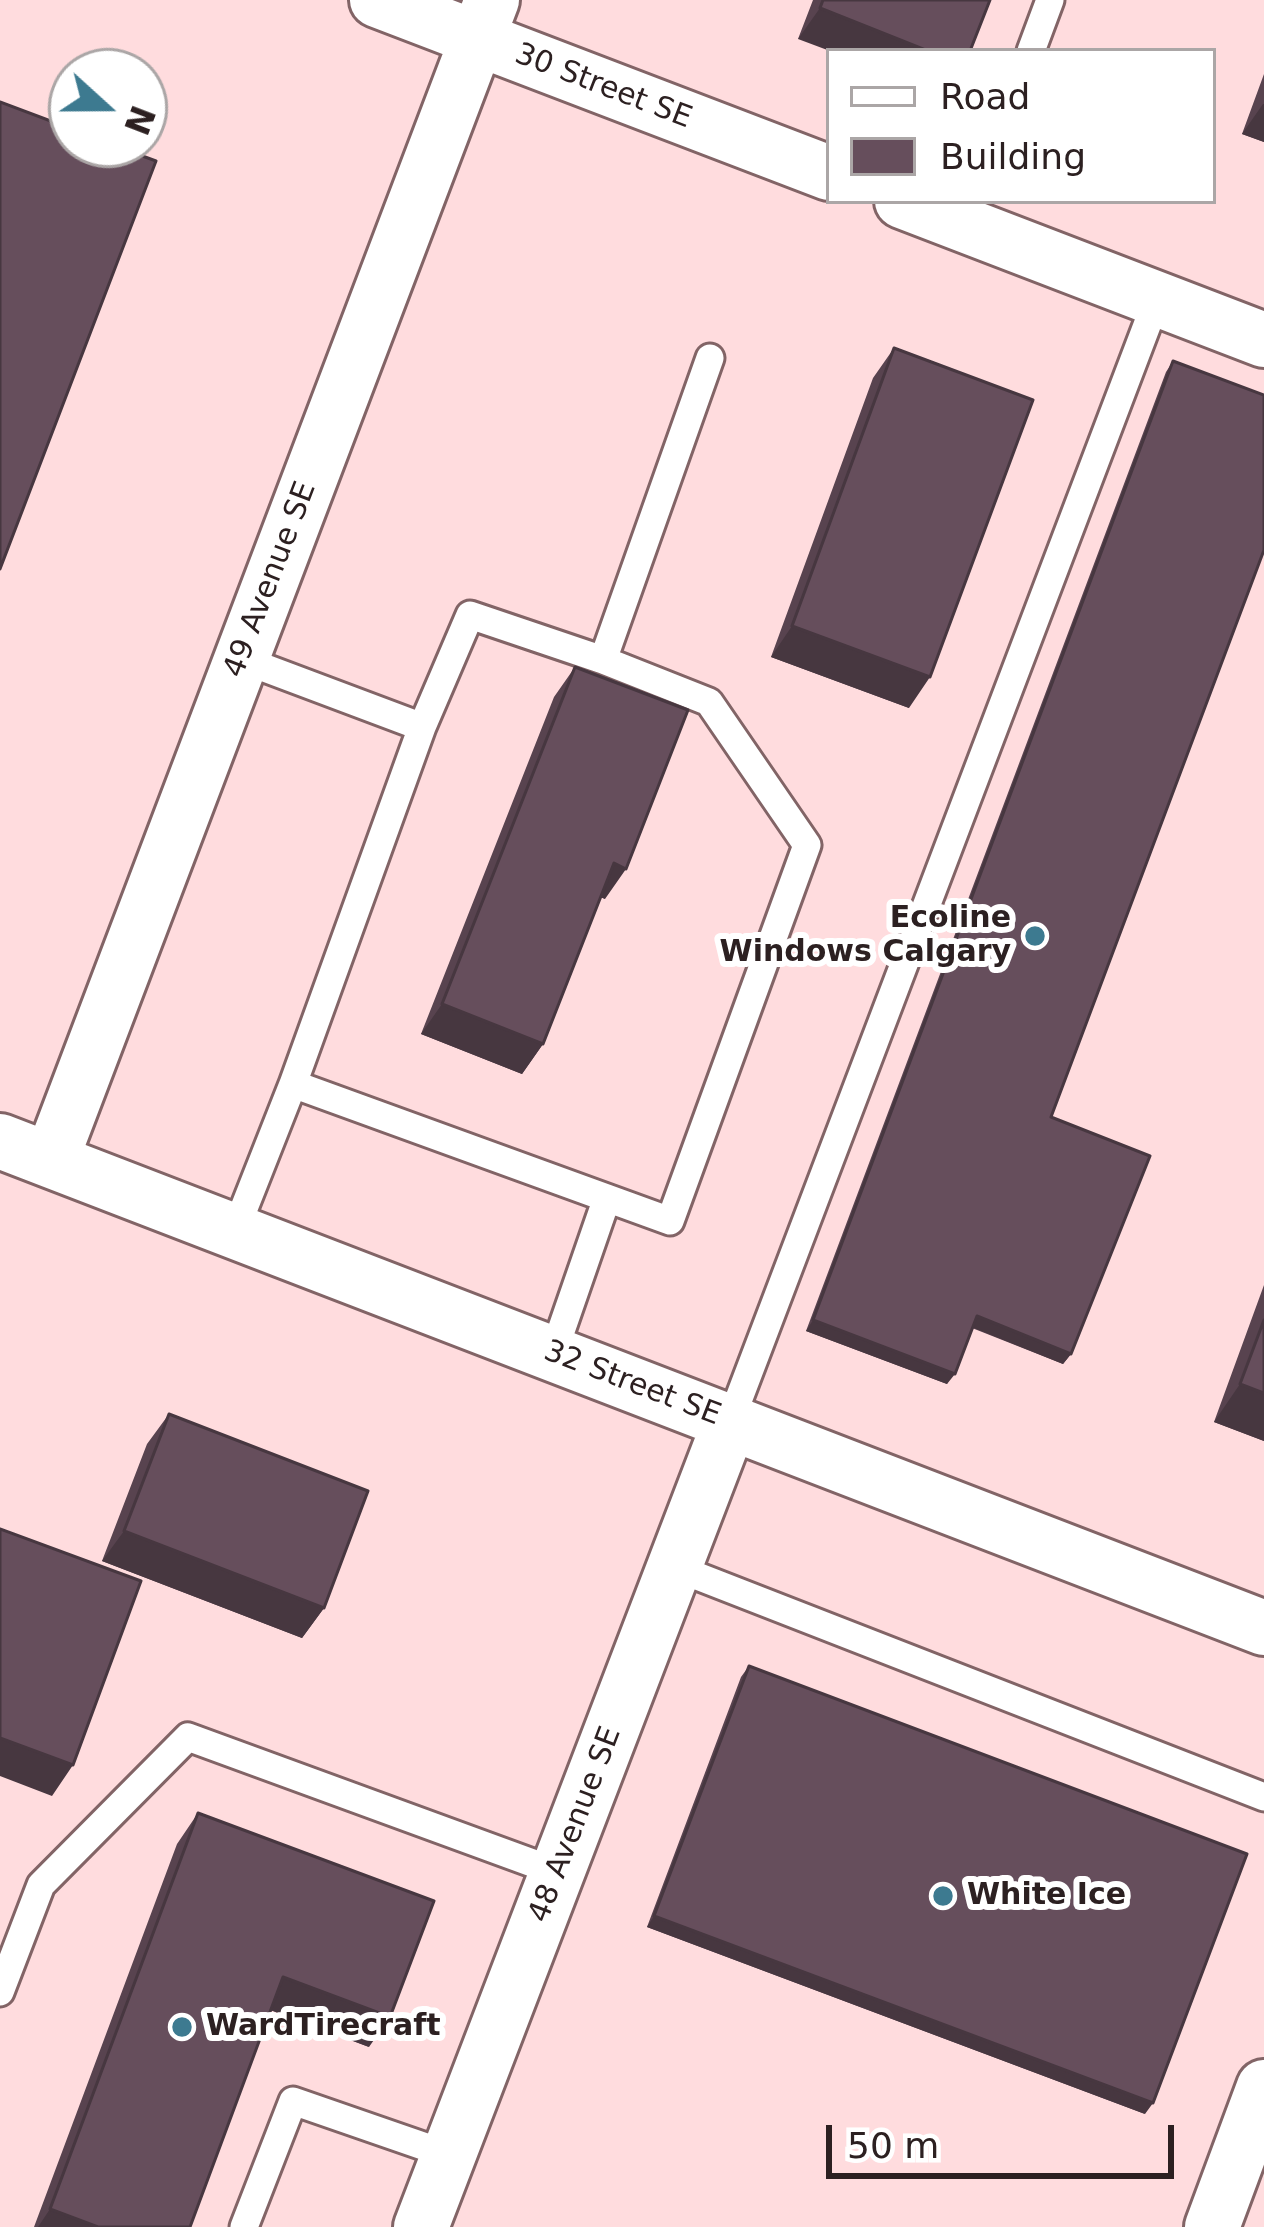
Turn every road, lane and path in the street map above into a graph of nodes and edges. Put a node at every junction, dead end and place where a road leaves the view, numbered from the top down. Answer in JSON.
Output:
{"nodes":[{"id":1,"x":377,"y":0,"type":"edge"},
{"id":2,"x":1050,"y":0,"type":"edge"},
{"id":3,"x":484,"y":19,"type":"edge"},
{"id":4,"x":1032,"y":48,"type":"edge"},
{"id":5,"x":826,"y":172,"type":"edge"},
{"id":6,"x":919,"y":204,"type":"edge"},
{"id":7,"x":970,"y":213,"type":"edge"},
{"id":8,"x":1157,"y":299,"type":"junction"},
{"id":9,"x":1264,"y":340,"type":"edge"},
{"id":10,"x":710,"y":358,"type":"dead end"},
{"id":11,"x":241,"y":659,"type":"junction"},
{"id":12,"x":603,"y":660,"type":"junction"},
{"id":13,"x":422,"y":727,"type":"junction"},
{"id":14,"x":293,"y":1084,"type":"junction"},
{"id":15,"x":0,"y":1141,"type":"edge"},
{"id":16,"x":51,"y":1160,"type":"junction"},
{"id":17,"x":608,"y":1198,"type":"junction"},
{"id":18,"x":235,"y":1231,"type":"junction"},
{"id":19,"x":554,"y":1354,"type":"junction"},
{"id":20,"x":730,"y":1422,"type":"junction"},
{"id":21,"x":674,"y":1568,"type":"junction"},
{"id":22,"x":1264,"y":1628,"type":"edge"},
{"id":23,"x":1264,"y":1797,"type":"edge"},
{"id":24,"x":557,"y":1872,"type":"junction"},
{"id":25,"x":0,"y":1992,"type":"edge"},
{"id":26,"x":1264,"y":2087,"type":"edge"},
{"id":27,"x":449,"y":2155,"type":"junction"},
{"id":28,"x":244,"y":2227,"type":"edge"},
{"id":29,"x":421,"y":2227,"type":"edge"},
{"id":30,"x":1212,"y":2227,"type":"edge"}],
"edges":[{"from":1,"to":3,"type":"street","name":"30 Street SE"},
{"from":2,"to":4,"type":"lane"},
{"from":3,"to":5,"type":"street","name":"30 Street SE"},
{"from":3,"to":11,"type":"street","name":"49 Avenue SE"},
{"from":6,"to":7,"type":"street"},
{"from":7,"to":8,"type":"street"},
{"from":8,"to":9,"type":"street"},
{"from":8,"to":20,"type":"lane"},
{"from":10,"to":12,"type":"lane"},
{"from":11,"to":13,"type":"lane"},
{"from":11,"to":16,"type":"street","name":"49 Avenue SE"},
{"from":12,"to":13,"type":"lane"},
{"from":12,"to":17,"type":"lane"},
{"from":13,"to":14,"type":"lane"},
{"from":14,"to":17,"type":"lane"},
{"from":14,"to":18,"type":"lane"},
{"from":15,"to":16,"type":"street","name":"32 Street SE"},
{"from":16,"to":18,"type":"street","name":"32 Street SE"},
{"from":17,"to":19,"type":"lane"},
{"from":18,"to":19,"type":"street","name":"32 Street SE"},
{"from":19,"to":20,"type":"street","name":"32 Street SE"},
{"from":20,"to":21,"type":"street","name":"48 Avenue SE"},
{"from":20,"to":22,"type":"street","name":"32 Street SE"},
{"from":21,"to":23,"type":"lane"},
{"from":21,"to":24,"type":"street","name":"48 Avenue SE"},
{"from":24,"to":25,"type":"lane"},
{"from":24,"to":27,"type":"street","name":"48 Avenue SE"},
{"from":26,"to":30,"type":"street"},
{"from":27,"to":28,"type":"lane"},
{"from":27,"to":29,"type":"street","name":"48 Avenue SE"}]}
